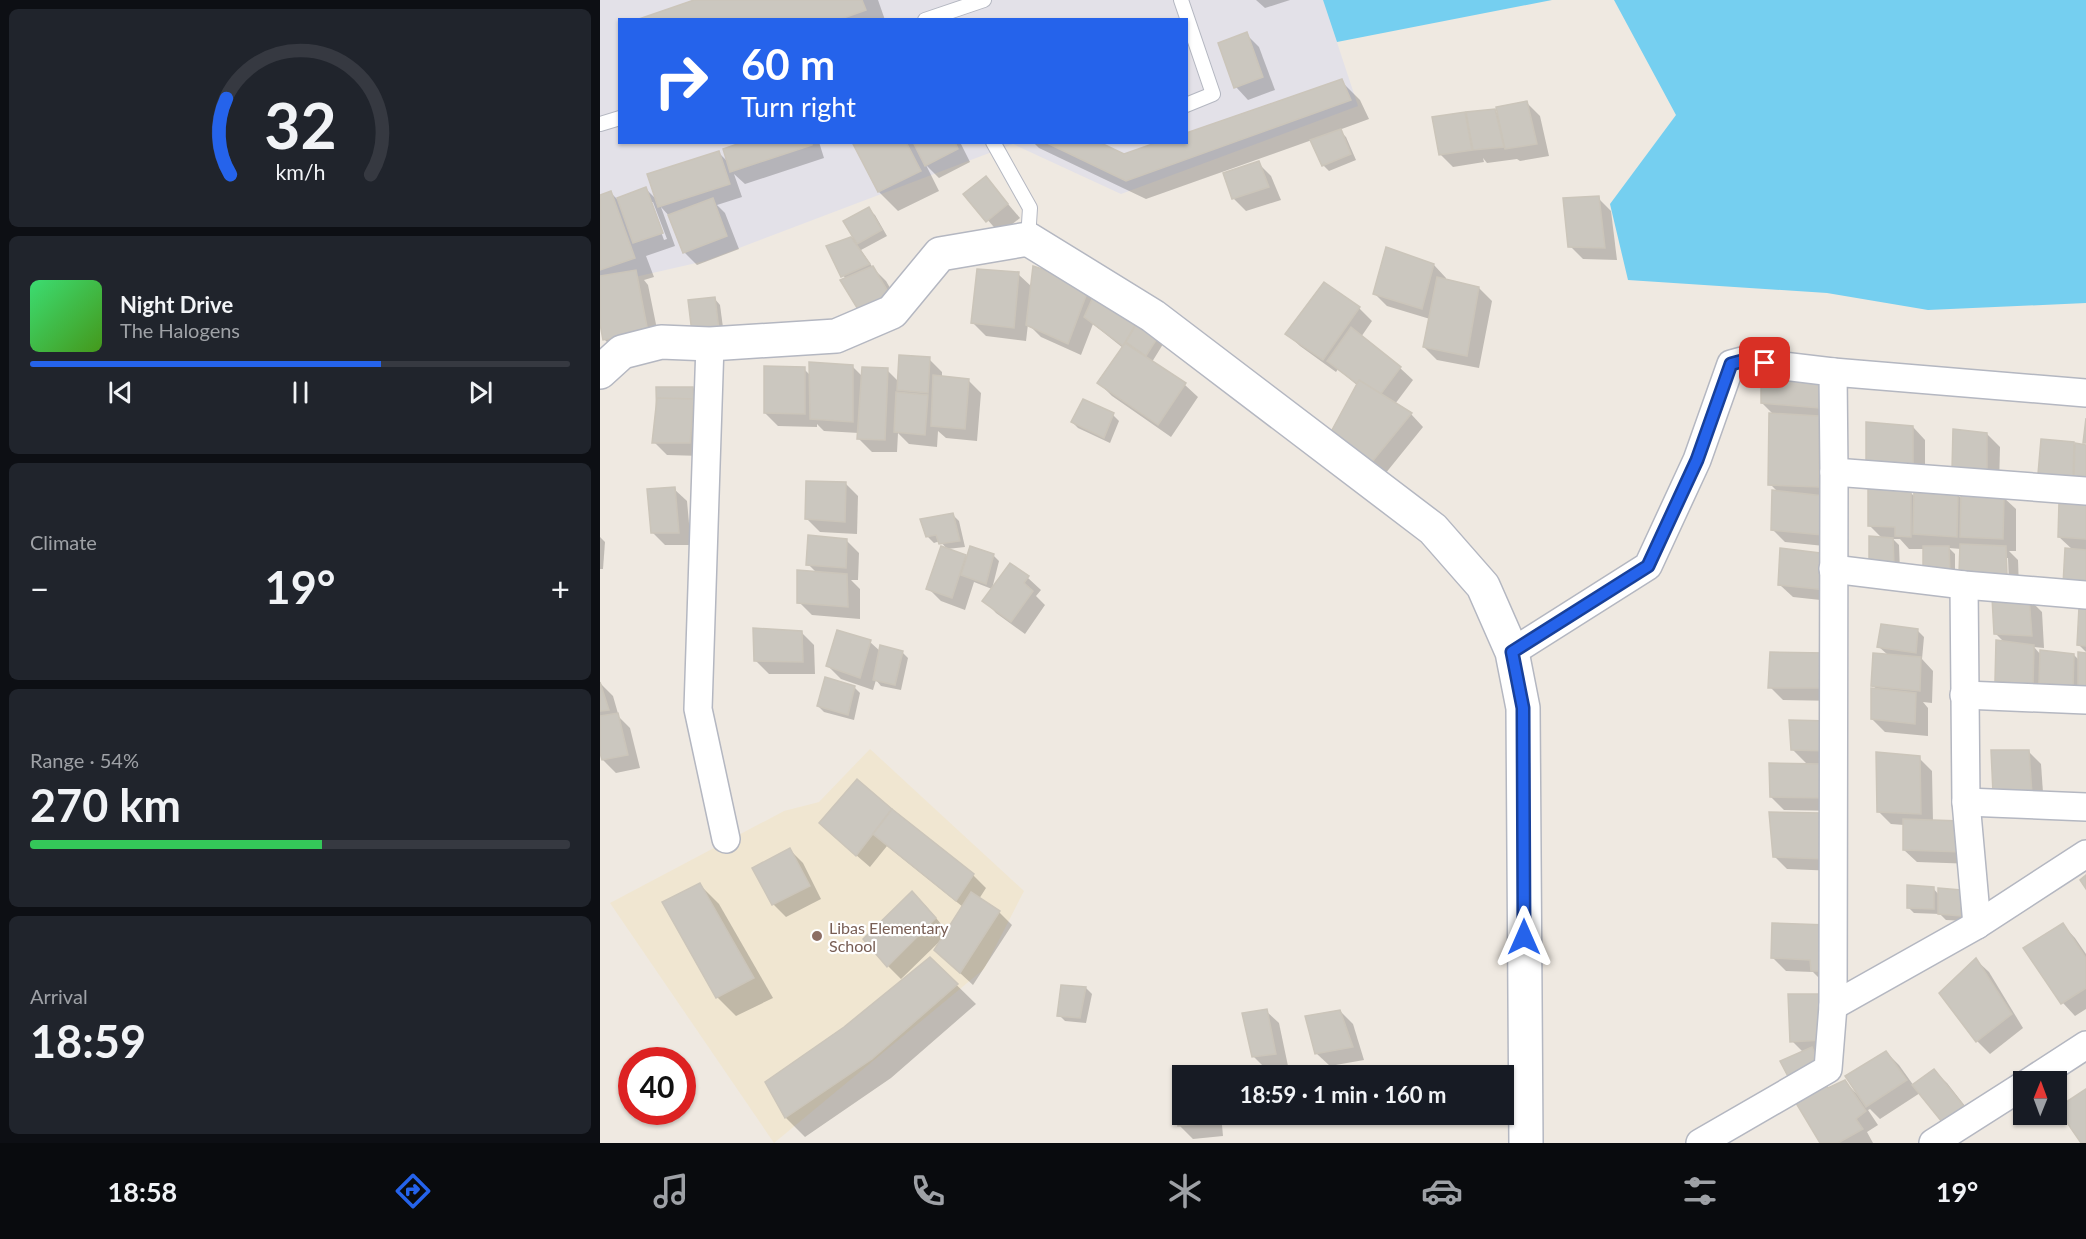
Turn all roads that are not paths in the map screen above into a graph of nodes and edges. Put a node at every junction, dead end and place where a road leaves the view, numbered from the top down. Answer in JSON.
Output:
{"nodes":[{"id":1,"x":984,"y":0,"type":"edge"},
{"id":2,"x":1181,"y":0,"type":"edge"},
{"id":3,"x":934,"y":18,"type":"edge"},
{"id":4,"x":1187,"y":18,"type":"edge"},
{"id":5,"x":1188,"y":21,"type":"edge"},
{"id":6,"x":1188,"y":104,"type":"edge"},
{"id":7,"x":618,"y":119,"type":"edge"},
{"id":8,"x":600,"y":124,"type":"edge"},
{"id":9,"x":994,"y":144,"type":"edge"},
{"id":10,"x":1028,"y":239,"type":"junction"},
{"id":11,"x":710,"y":344,"type":"junction"},
{"id":12,"x":600,"y":372,"type":"edge"},
{"id":13,"x":1833,"y":372,"type":"junction"},
{"id":14,"x":2086,"y":393,"type":"edge"},
{"id":15,"x":1834,"y":472,"type":"junction"},
{"id":16,"x":2086,"y":491,"type":"edge"},
{"id":17,"x":1833,"y":569,"type":"junction"},
{"id":18,"x":1964,"y":585,"type":"junction"},
{"id":19,"x":2086,"y":595,"type":"edge"},
{"id":20,"x":1512,"y":652,"type":"junction"},
{"id":21,"x":1965,"y":695,"type":"junction"},
{"id":22,"x":2086,"y":700,"type":"edge"},
{"id":23,"x":1966,"y":802,"type":"junction"},
{"id":24,"x":2086,"y":807,"type":"edge"},
{"id":25,"x":726,"y":839,"type":"dead end"},
{"id":26,"x":2086,"y":854,"type":"edge"},
{"id":27,"x":1977,"y":925,"type":"junction"},
{"id":28,"x":1833,"y":1006,"type":"junction"},
{"id":29,"x":2086,"y":1045,"type":"edge"},
{"id":30,"x":2046,"y":1071,"type":"edge"},
{"id":31,"x":2013,"y":1092,"type":"edge"},
{"id":32,"x":1526,"y":1143,"type":"edge"},
{"id":33,"x":1700,"y":1143,"type":"edge"},
{"id":34,"x":1934,"y":1143,"type":"edge"}],
"edges":[{"from":1,"to":3,"type":"lane"},
{"from":2,"to":4,"type":"lane"},
{"from":5,"to":6,"type":"lane"},
{"from":7,"to":8,"type":"lane"},
{"from":9,"to":10,"type":"lane"},
{"from":10,"to":11,"type":"street"},
{"from":10,"to":20,"type":"street"},
{"from":11,"to":12,"type":"street"},
{"from":11,"to":25,"type":"street"},
{"from":13,"to":14,"type":"street"},
{"from":13,"to":15,"type":"street"},
{"from":13,"to":20,"type":"street"},
{"from":15,"to":16,"type":"street"},
{"from":15,"to":17,"type":"street"},
{"from":17,"to":18,"type":"street"},
{"from":17,"to":28,"type":"street"},
{"from":18,"to":19,"type":"street"},
{"from":18,"to":21,"type":"street"},
{"from":20,"to":32,"type":"street"},
{"from":21,"to":22,"type":"street"},
{"from":21,"to":23,"type":"street"},
{"from":23,"to":24,"type":"street"},
{"from":23,"to":27,"type":"street"},
{"from":26,"to":27,"type":"street"},
{"from":27,"to":28,"type":"street"},
{"from":28,"to":33,"type":"street"},
{"from":29,"to":30,"type":"street"},
{"from":31,"to":34,"type":"street"}]}
